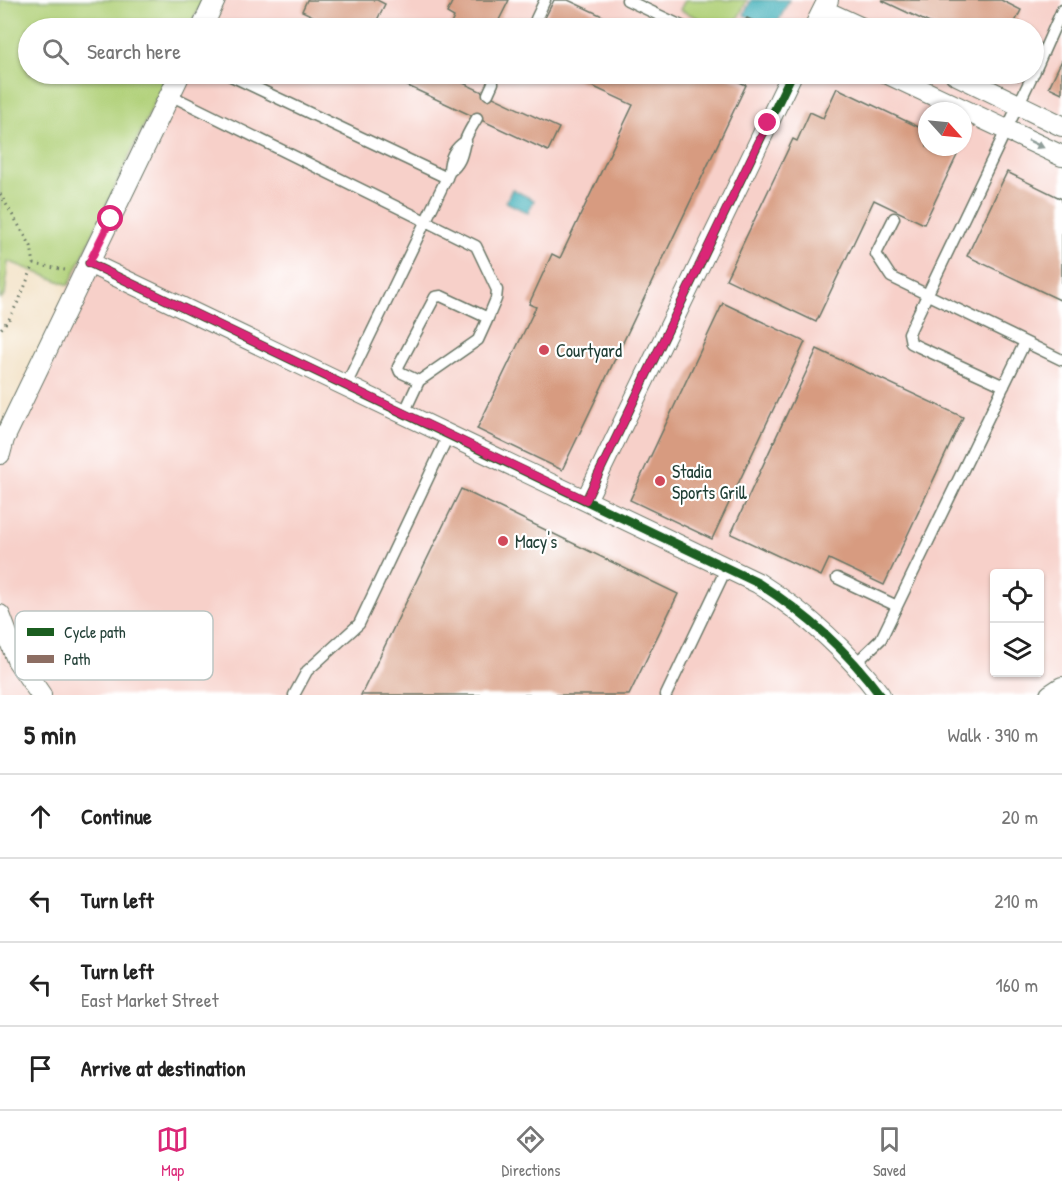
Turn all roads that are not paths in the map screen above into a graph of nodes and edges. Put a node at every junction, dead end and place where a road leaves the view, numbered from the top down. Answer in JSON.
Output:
{"nodes":[{"id":1,"x":215,"y":0,"type":"edge"},
{"id":2,"x":545,"y":0,"type":"edge"},
{"id":3,"x":627,"y":0,"type":"edge"},
{"id":4,"x":826,"y":5,"type":"edge"},
{"id":5,"x":1062,"y":10,"type":"edge"},
{"id":6,"x":207,"y":18,"type":"edge"},
{"id":7,"x":536,"y":18,"type":"edge"},
{"id":8,"x":665,"y":18,"type":"edge"},
{"id":9,"x":846,"y":18,"type":"edge"},
{"id":10,"x":1044,"y":50,"type":"edge"},
{"id":11,"x":175,"y":84,"type":"edge"},
{"id":12,"x":249,"y":84,"type":"edge"},
{"id":13,"x":493,"y":84,"type":"edge"},
{"id":14,"x":784,"y":84,"type":"edge"},
{"id":15,"x":909,"y":84,"type":"edge"},
{"id":16,"x":976,"y":84,"type":"edge"},
{"id":17,"x":1029,"y":84,"type":"edge"},
{"id":18,"x":488,"y":94,"type":"dead end"},
{"id":19,"x":170,"y":95,"type":"junction"},
{"id":20,"x":1019,"y":105,"type":"junction"},
{"id":21,"x":477,"y":118,"type":"dead end"},
{"id":22,"x":1062,"y":126,"type":"edge"},
{"id":23,"x":1008,"y":130,"type":"junction"},
{"id":24,"x":1062,"y":156,"type":"edge"},
{"id":25,"x":448,"y":175,"type":"junction"},
{"id":26,"x":894,"y":218,"type":"dead end"},
{"id":27,"x":426,"y":221,"type":"junction"},
{"id":28,"x":89,"y":263,"type":"junction"},
{"id":29,"x":928,"y":295,"type":"junction"},
{"id":30,"x":488,"y":318,"type":"junction"},
{"id":31,"x":1025,"y":342,"type":"junction"},
{"id":32,"x":1062,"y":360,"type":"edge"},
{"id":33,"x":419,"y":381,"type":"junction"},
{"id":34,"x":346,"y":385,"type":"junction"},
{"id":35,"x":1004,"y":386,"type":"junction"},
{"id":36,"x":404,"y":413,"type":"junction"},
{"id":37,"x":449,"y":434,"type":"junction"},
{"id":38,"x":0,"y":454,"type":"edge"},
{"id":39,"x":586,"y":500,"type":"junction"},
{"id":40,"x":727,"y":567,"type":"junction"},
{"id":41,"x":837,"y":579,"type":"dead end"},
{"id":42,"x":897,"y":606,"type":"junction"},
{"id":43,"x":0,"y":615,"type":"edge"},
{"id":44,"x":15,"y":655,"type":"edge"},
{"id":45,"x":855,"y":664,"type":"junction"},
{"id":46,"x":31,"y":680,"type":"edge"},
{"id":47,"x":1062,"y":687,"type":"edge"},
{"id":48,"x":41,"y":695,"type":"edge"},
{"id":49,"x":294,"y":695,"type":"edge"},
{"id":50,"x":666,"y":695,"type":"edge"},
{"id":51,"x":880,"y":695,"type":"edge"},
{"id":52,"x":1050,"y":695,"type":"edge"}],
"edges":[{"from":1,"to":6,"type":"street"},
{"from":2,"to":7,"type":"lane"},
{"from":3,"to":8,"type":"lane"},
{"from":4,"to":9,"type":"street"},
{"from":5,"to":10,"type":"lane"},
{"from":11,"to":19,"type":"street"},
{"from":12,"to":25,"type":"lane"},
{"from":13,"to":18,"type":"lane"},
{"from":14,"to":39,"type":"street"},
{"from":15,"to":23,"type":"street"},
{"from":16,"to":20,"type":"street"},
{"from":17,"to":20,"type":"lane"},
{"from":19,"to":27,"type":"lane"},
{"from":19,"to":28,"type":"street"},
{"from":20,"to":22,"type":"street"},
{"from":20,"to":23,"type":"lane"},
{"from":21,"to":25,"type":"lane"},
{"from":23,"to":24,"type":"street","one_way":true},
{"from":23,"to":29,"type":"lane"},
{"from":25,"to":27,"type":"lane"},
{"from":26,"to":29,"type":"lane"},
{"from":27,"to":30,"type":"lane"},
{"from":27,"to":34,"type":"lane"},
{"from":28,"to":34,"type":"street"},
{"from":28,"to":38,"type":"street"},
{"from":29,"to":31,"type":"lane"},
{"from":29,"to":35,"type":"lane"},
{"from":30,"to":33,"type":"lane"},
{"from":30,"to":33,"type":"lane"},
{"from":31,"to":32,"type":"lane"},
{"from":31,"to":35,"type":"lane"},
{"from":33,"to":36,"type":"lane"},
{"from":34,"to":36,"type":"street"},
{"from":35,"to":42,"type":"lane"},
{"from":36,"to":37,"type":"street"},
{"from":37,"to":39,"type":"street"},
{"from":37,"to":49,"type":"lane"},
{"from":39,"to":40,"type":"street"},
{"from":40,"to":45,"type":"street"},
{"from":40,"to":50,"type":"lane"},
{"from":41,"to":42,"type":"lane"},
{"from":42,"to":45,"type":"lane"},
{"from":43,"to":44,"type":"street"},
{"from":45,"to":51,"type":"street"},
{"from":46,"to":48,"type":"street"},
{"from":47,"to":52,"type":"street"}]}
